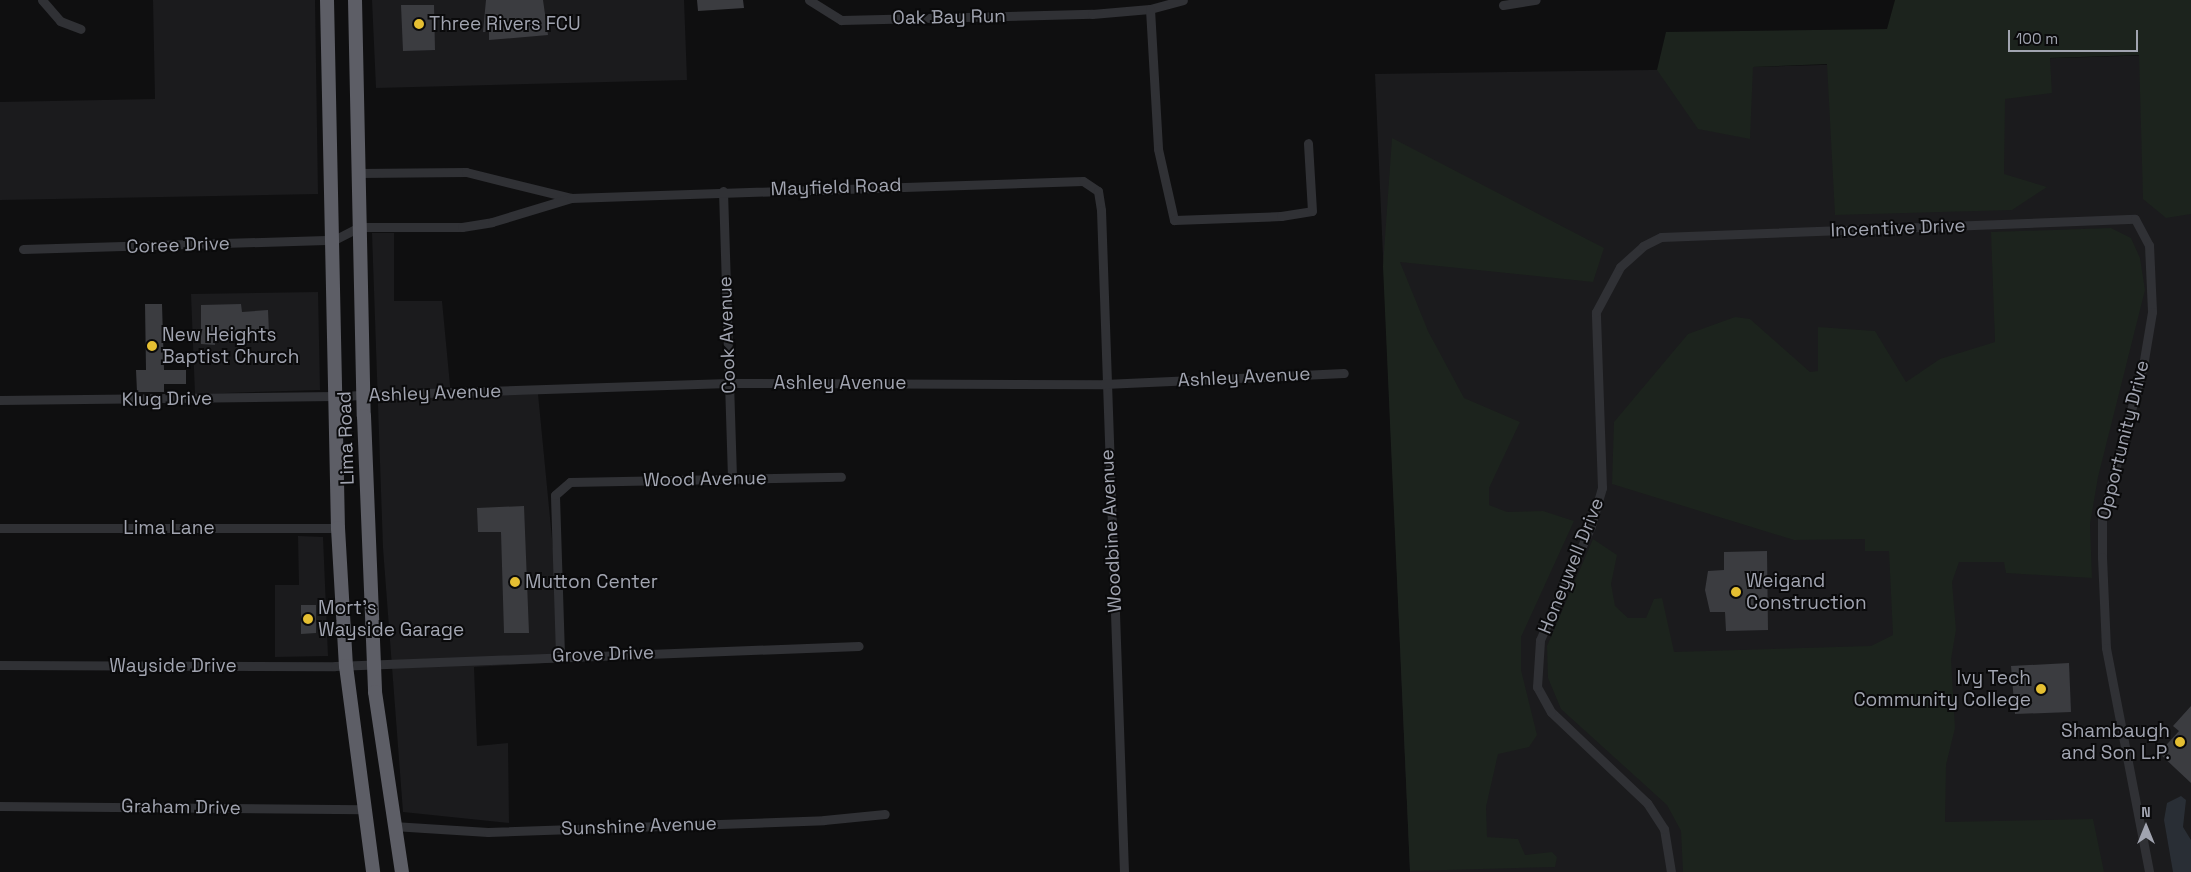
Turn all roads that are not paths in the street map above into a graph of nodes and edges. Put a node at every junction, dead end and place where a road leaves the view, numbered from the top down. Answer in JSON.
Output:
{"nodes":[{"id":1,"x":42,"y":0,"type":"edge"},
{"id":2,"x":327,"y":0,"type":"edge"},
{"id":3,"x":355,"y":0,"type":"edge"},
{"id":4,"x":809,"y":0,"type":"edge"},
{"id":5,"x":1183,"y":0,"type":"edge"},
{"id":6,"x":1536,"y":0,"type":"edge"},
{"id":7,"x":1504,"y":5,"type":"dead end"},
{"id":8,"x":1150,"y":9,"type":"junction"},
{"id":9,"x":82,"y":29,"type":"dead end"},
{"id":10,"x":1308,"y":143,"type":"dead end"},
{"id":11,"x":359,"y":173,"type":"junction"},
{"id":12,"x":1098,"y":190,"type":"joint"},
{"id":13,"x":722,"y":191,"type":"junction"},
{"id":14,"x":571,"y":198,"type":"junction"},
{"id":15,"x":2136,"y":219,"type":"joint"},
{"id":16,"x":360,"y":227,"type":"junction"},
{"id":17,"x":1661,"y":237,"type":"joint"},
{"id":18,"x":334,"y":240,"type":"junction"},
{"id":19,"x":23,"y":249,"type":"dead end"},
{"id":20,"x":1344,"y":373,"type":"dead end"},
{"id":21,"x":728,"y":383,"type":"junction"},
{"id":22,"x":1104,"y":384,"type":"junction"},
{"id":23,"x":335,"y":396,"type":"junction"},
{"id":24,"x":363,"y":396,"type":"junction"},
{"id":25,"x":0,"y":400,"type":"edge"},
{"id":26,"x":841,"y":477,"type":"dead end"},
{"id":27,"x":732,"y":478,"type":"junction"},
{"id":28,"x":0,"y":528,"type":"edge"},
{"id":29,"x":338,"y":528,"type":"junction"},
{"id":30,"x":860,"y":646,"type":"dead end"},
{"id":31,"x":560,"y":655,"type":"junction"},
{"id":32,"x":374,"y":663,"type":"junction"},
{"id":33,"x":0,"y":665,"type":"edge"},
{"id":34,"x":346,"y":666,"type":"junction"},
{"id":35,"x":0,"y":806,"type":"edge"},
{"id":36,"x":363,"y":809,"type":"junction"},
{"id":37,"x":885,"y":814,"type":"dead end"},
{"id":38,"x":393,"y":826,"type":"junction"},
{"id":39,"x":374,"y":872,"type":"edge"},
{"id":40,"x":402,"y":872,"type":"edge"},
{"id":41,"x":1124,"y":872,"type":"edge"},
{"id":42,"x":1670,"y":872,"type":"edge"},
{"id":43,"x":2149,"y":872,"type":"edge"}],
"edges":[{"from":1,"to":9,"type":"street"},
{"from":2,"to":18,"type":"highway","name":"Lima Road"},
{"from":3,"to":11,"type":"highway","name":"Lima Road"},
{"from":4,"to":8,"type":"street","name":"Oak Bay Run"},
{"from":5,"to":8,"type":"street","name":"Oak Bay Run"},
{"from":6,"to":7,"type":"street"},
{"from":8,"to":10,"type":"street"},
{"from":11,"to":14,"type":"street"},
{"from":11,"to":16,"type":"highway","name":"Lima Road"},
{"from":12,"to":13,"type":"street","name":"Mayfield Road"},
{"from":12,"to":22,"type":"street","name":"Woodbine Avenue"},
{"from":13,"to":14,"type":"street","name":"Mayfield Road"},
{"from":13,"to":21,"type":"street","name":"Cook Avenue"},
{"from":14,"to":16,"type":"street"},
{"from":15,"to":17,"type":"street","name":"Incentive Drive"},
{"from":15,"to":43,"type":"street","name":"Opportunity Drive"},
{"from":16,"to":18,"type":"street"},
{"from":16,"to":24,"type":"highway","name":"Lima Road"},
{"from":17,"to":42,"type":"street","name":"Honeywell Drive"},
{"from":18,"to":19,"type":"street","name":"Coree Drive"},
{"from":18,"to":23,"type":"highway","name":"Lima Road"},
{"from":20,"to":22,"type":"street","name":"Ashley Avenue"},
{"from":21,"to":22,"type":"street","name":"Ashley Avenue"},
{"from":21,"to":24,"type":"street","name":"Ashley Avenue"},
{"from":21,"to":27,"type":"street","name":"Cook Avenue"},
{"from":22,"to":41,"type":"street","name":"Woodbine Avenue"},
{"from":23,"to":24,"type":"street","name":"Ashley Avenue"},
{"from":23,"to":25,"type":"street","name":"Klug Drive"},
{"from":23,"to":29,"type":"highway","name":"Lima Road"},
{"from":24,"to":32,"type":"highway","name":"Lima Road"},
{"from":26,"to":27,"type":"street","name":"Wood Avenue"},
{"from":27,"to":31,"type":"street","name":"Wood Avenue"},
{"from":28,"to":29,"type":"street","name":"Lima Lane"},
{"from":29,"to":34,"type":"highway","name":"Lima Road"},
{"from":30,"to":31,"type":"street","name":"Grove Drive"},
{"from":31,"to":32,"type":"street","name":"Grove Drive"},
{"from":32,"to":34,"type":"street","name":"Grove Drive"},
{"from":32,"to":38,"type":"highway","name":"Lima Road"},
{"from":33,"to":34,"type":"street","name":"Wayside Drive"},
{"from":34,"to":36,"type":"highway","name":"Lima Road"},
{"from":35,"to":36,"type":"street","name":"Graham Drive"},
{"from":36,"to":39,"type":"highway","name":"Lima Road"},
{"from":37,"to":38,"type":"street","name":"Sunshine Avenue"},
{"from":38,"to":40,"type":"highway","name":"Lima Road"}]}
